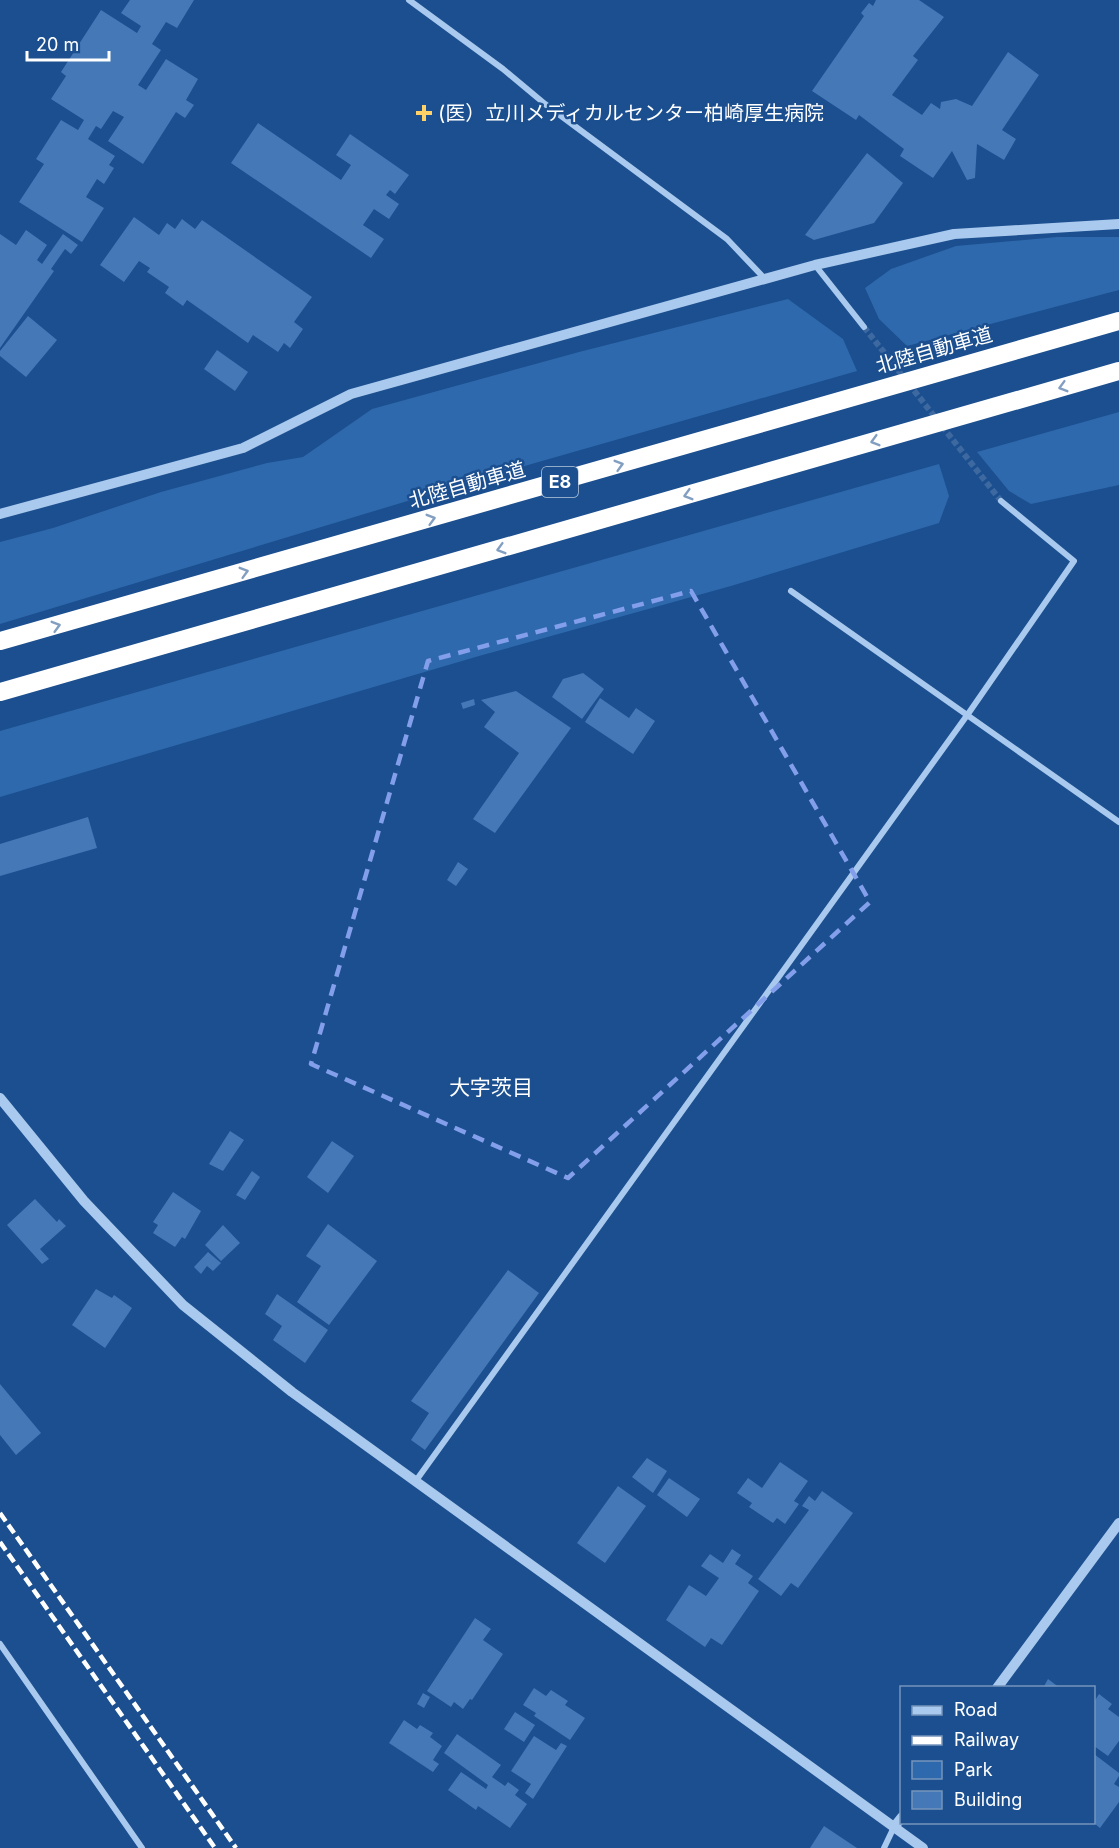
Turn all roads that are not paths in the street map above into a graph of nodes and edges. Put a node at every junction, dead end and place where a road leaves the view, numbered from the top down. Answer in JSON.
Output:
{"nodes":[{"id":1,"x":409,"y":0,"type":"edge"},
{"id":2,"x":1119,"y":224,"type":"edge"},
{"id":3,"x":815,"y":265,"type":"junction"},
{"id":4,"x":766,"y":279,"type":"junction"},
{"id":5,"x":1119,"y":321,"type":"edge"},
{"id":6,"x":864,"y":327,"type":"tunnel mouth"},
{"id":7,"x":1119,"y":371,"type":"edge"},
{"id":8,"x":1001,"y":501,"type":"tunnel mouth"},
{"id":9,"x":0,"y":514,"type":"edge"},
{"id":10,"x":791,"y":591,"type":"dead end"},
{"id":11,"x":0,"y":642,"type":"edge"},
{"id":12,"x":0,"y":692,"type":"edge"},
{"id":13,"x":968,"y":714,"type":"junction"},
{"id":14,"x":1119,"y":822,"type":"edge"},
{"id":15,"x":0,"y":1098,"type":"edge"},
{"id":16,"x":415,"y":1482,"type":"junction"},
{"id":17,"x":1119,"y":1523,"type":"edge"},
{"id":18,"x":0,"y":1644,"type":"edge"},
{"id":19,"x":998,"y":1686,"type":"edge"},
{"id":20,"x":900,"y":1820,"type":"edge"},
{"id":21,"x":894,"y":1827,"type":"junction"},
{"id":22,"x":142,"y":1848,"type":"edge"},
{"id":23,"x":884,"y":1848,"type":"edge"},
{"id":24,"x":922,"y":1848,"type":"edge"}],
"edges":[{"from":1,"to":4,"type":"street"},
{"from":2,"to":3,"type":"street"},
{"from":3,"to":4,"type":"street"},
{"from":3,"to":6,"type":"street"},
{"from":4,"to":9,"type":"street"},
{"from":11,"to":5,"type":"highway","name":"北陸自動車道","number":"E8","one_way":true},
{"from":7,"to":12,"type":"highway","number":"E8","one_way":true},
{"from":8,"to":13,"type":"street"},
{"from":10,"to":13,"type":"street"},
{"from":13,"to":14,"type":"street"},
{"from":13,"to":16,"type":"street"},
{"from":15,"to":16,"type":"street"},
{"from":16,"to":21,"type":"street"},
{"from":17,"to":19,"type":"street"},
{"from":18,"to":22,"type":"street"},
{"from":20,"to":21,"type":"street"},
{"from":21,"to":23,"type":"street"},
{"from":21,"to":24,"type":"street"}]}
